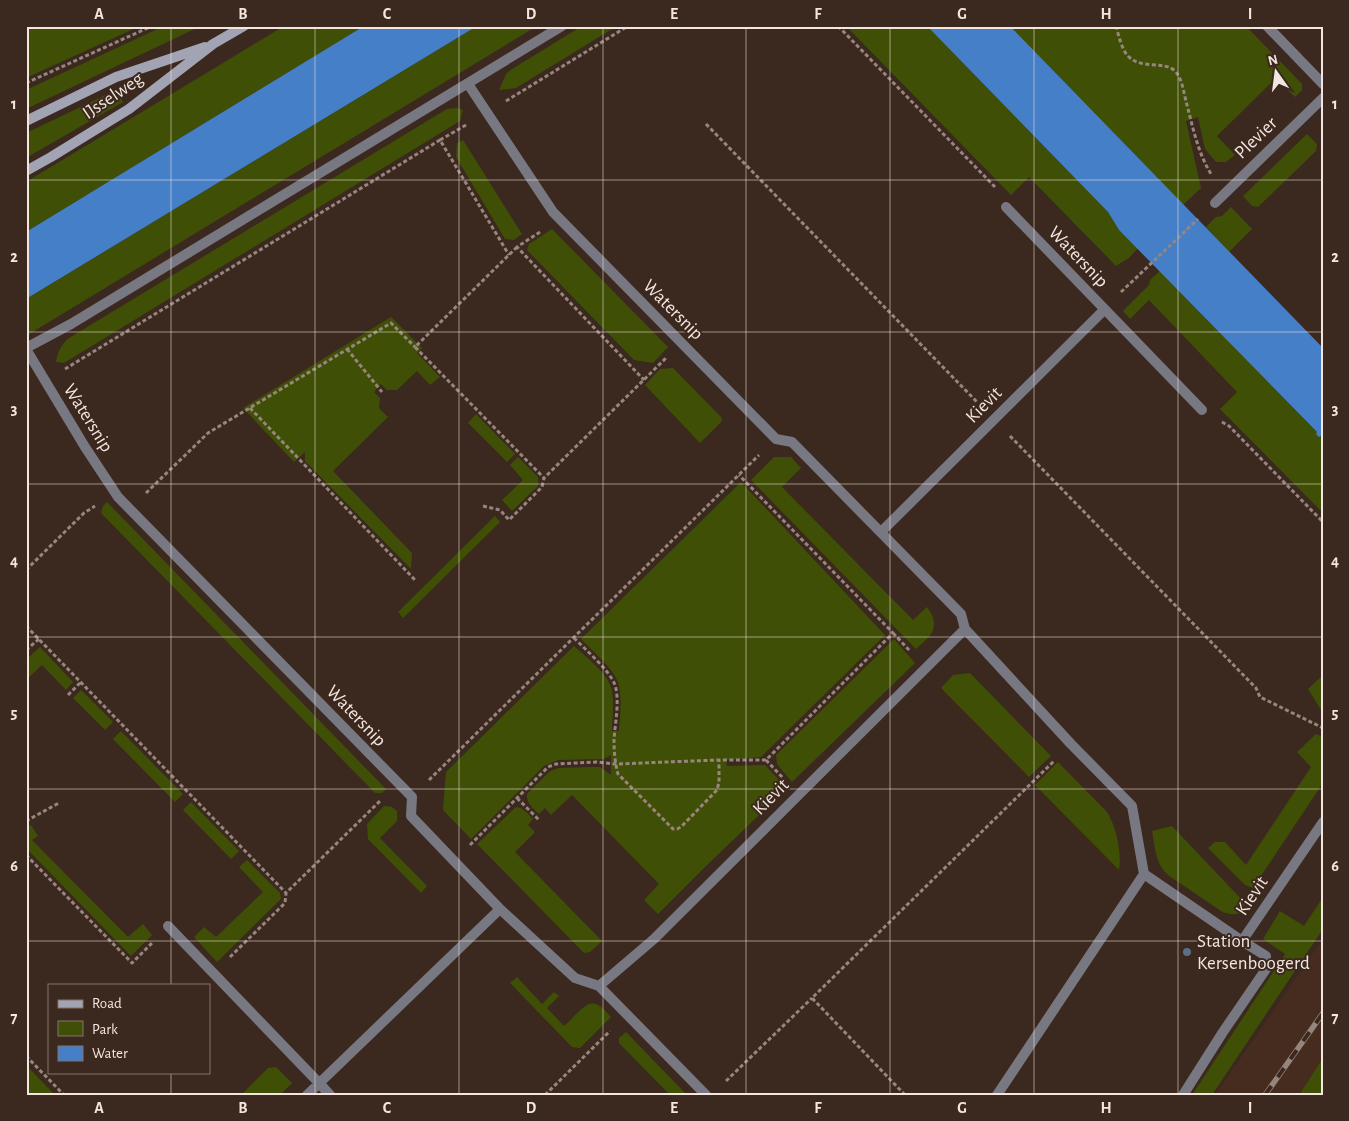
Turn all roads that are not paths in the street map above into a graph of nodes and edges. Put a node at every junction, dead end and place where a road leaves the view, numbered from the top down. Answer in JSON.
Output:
{"nodes":[{"id":1,"x":244,"y":26,"type":"edge"},
{"id":2,"x":562,"y":26,"type":"edge"},
{"id":3,"x":1268,"y":26,"type":"edge"},
{"id":4,"x":213,"y":44,"type":"junction"},
{"id":5,"x":468,"y":84,"type":"junction"},
{"id":6,"x":1323,"y":84,"type":"edge"},
{"id":7,"x":1323,"y":98,"type":"edge"},
{"id":8,"x":26,"y":121,"type":"edge"},
{"id":9,"x":26,"y":170,"type":"edge"},
{"id":10,"x":1215,"y":203,"type":"dead end"},
{"id":11,"x":1006,"y":207,"type":"road end"},
{"id":12,"x":1104,"y":310,"type":"junction"},
{"id":13,"x":26,"y":349,"type":"edge"},
{"id":14,"x":1202,"y":410,"type":"road end"},
{"id":15,"x":881,"y":532,"type":"junction"},
{"id":16,"x":965,"y":629,"type":"junction"},
{"id":17,"x":1323,"y":822,"type":"edge"},
{"id":18,"x":1144,"y":874,"type":"junction"},
{"id":19,"x":500,"y":909,"type":"junction"},
{"id":20,"x":168,"y":926,"type":"road end"},
{"id":21,"x":1242,"y":941,"type":"junction"},
{"id":22,"x":599,"y":986,"type":"junction"},
{"id":23,"x":319,"y":1083,"type":"junction"},
{"id":24,"x":307,"y":1095,"type":"edge"},
{"id":25,"x":330,"y":1095,"type":"edge"},
{"id":26,"x":706,"y":1095,"type":"edge"},
{"id":27,"x":997,"y":1095,"type":"edge"},
{"id":28,"x":1183,"y":1095,"type":"edge"}],
"edges":[{"from":1,"to":4,"type":"street","name":"IJsselweg"},
{"from":2,"to":5,"type":"street","name":"Watersnip"},
{"from":3,"to":6,"type":"street"},
{"from":4,"to":8,"type":"street","name":"IJsselweg"},
{"from":4,"to":9,"type":"street","name":"IJsselweg"},
{"from":5,"to":13,"type":"street","name":"Watersnip"},
{"from":5,"to":15,"type":"street","name":"Watersnip"},
{"from":7,"to":10,"type":"street","name":"Plevier"},
{"from":11,"to":12,"type":"street","name":"Watersnip"},
{"from":12,"to":14,"type":"street"},
{"from":12,"to":15,"type":"street","name":"Kievit"},
{"from":13,"to":19,"type":"street","name":"Watersnip"},
{"from":15,"to":16,"type":"street"},
{"from":16,"to":18,"type":"street"},
{"from":16,"to":22,"type":"street","name":"Kievit"},
{"from":17,"to":21,"type":"street","name":"Kievit"},
{"from":18,"to":21,"type":"street","name":"Kievit"},
{"from":18,"to":27,"type":"street"},
{"from":19,"to":22,"type":"street"},
{"from":19,"to":23,"type":"street"},
{"from":20,"to":23,"type":"street"},
{"from":21,"to":28,"type":"street"},
{"from":22,"to":26,"type":"street"},
{"from":23,"to":24,"type":"street"},
{"from":23,"to":25,"type":"street"}]}
